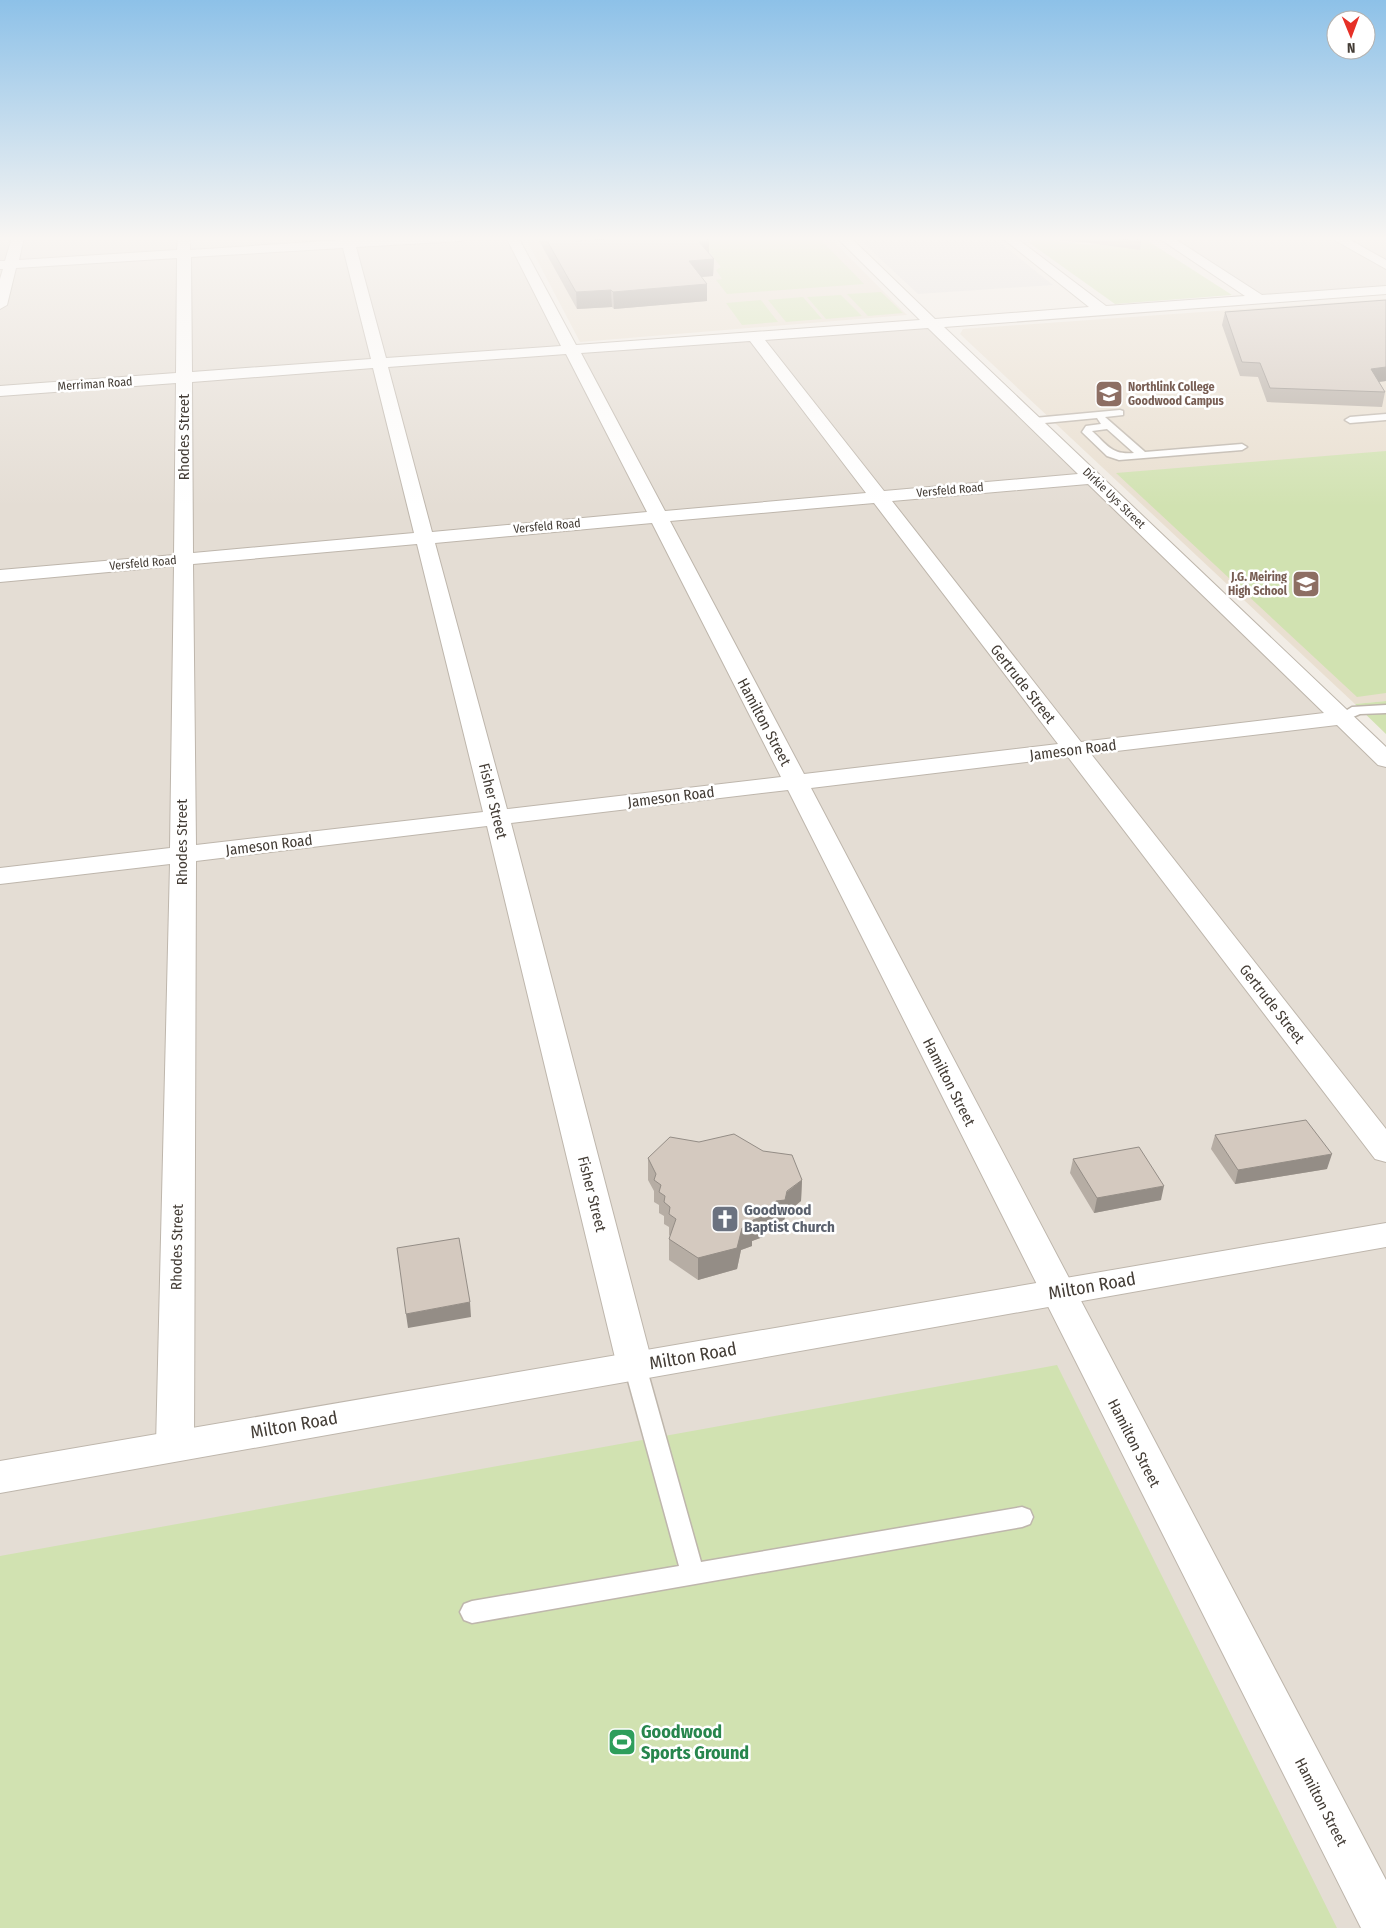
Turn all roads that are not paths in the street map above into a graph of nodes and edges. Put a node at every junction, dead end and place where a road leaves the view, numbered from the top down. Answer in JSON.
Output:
{"nodes":[{"id":1,"x":184,"y":327,"type":"edge"},
{"id":2,"x":371,"y":327,"type":"edge"},
{"id":3,"x":559,"y":327,"type":"edge"},
{"id":4,"x":878,"y":327,"type":"edge"},
{"id":5,"x":936,"y":327,"type":"edge"},
{"id":6,"x":754,"y":336,"type":"junction"},
{"id":7,"x":571,"y":349,"type":"junction"},
{"id":8,"x":381,"y":363,"type":"junction"},
{"id":9,"x":184,"y":377,"type":"junction"},
{"id":10,"x":0,"y":391,"type":"edge"},
{"id":11,"x":1120,"y":413,"type":"dead end"},
{"id":12,"x":1097,"y":415,"type":"junction"},
{"id":13,"x":1386,"y":417,"type":"edge"},
{"id":14,"x":1350,"y":420,"type":"dead end"},
{"id":15,"x":1034,"y":421,"type":"junction"},
{"id":16,"x":1108,"y":426,"type":"junction"},
{"id":17,"x":1242,"y":447,"type":"dead end"},
{"id":18,"x":1143,"y":455,"type":"junction"},
{"id":19,"x":1093,"y":478,"type":"junction"},
{"id":20,"x":878,"y":496,"type":"junction"},
{"id":21,"x":657,"y":517,"type":"junction"},
{"id":22,"x":425,"y":537,"type":"junction"},
{"id":23,"x":184,"y":559,"type":"junction"},
{"id":24,"x":0,"y":576,"type":"edge"},
{"id":25,"x":1386,"y":708,"type":"edge"},
{"id":26,"x":1341,"y":718,"type":"junction"},
{"id":27,"x":1074,"y":750,"type":"junction"},
{"id":28,"x":1386,"y":760,"type":"edge"},
{"id":29,"x":796,"y":782,"type":"junction"},
{"id":30,"x":497,"y":817,"type":"junction"},
{"id":31,"x":183,"y":856,"type":"junction"},
{"id":32,"x":0,"y":876,"type":"edge"},
{"id":33,"x":1386,"y":1151,"type":"edge"},
{"id":34,"x":1386,"y":1234,"type":"edge"},
{"id":35,"x":1057,"y":1292,"type":"junction"},
{"id":36,"x":635,"y":1366,"type":"junction"},
{"id":37,"x":175,"y":1446,"type":"junction"},
{"id":38,"x":0,"y":1477,"type":"edge"},
{"id":39,"x":1022,"y":1517,"type":"dead end"},
{"id":40,"x":693,"y":1574,"type":"junction"},
{"id":41,"x":472,"y":1612,"type":"dead end"},
{"id":42,"x":1386,"y":1928,"type":"edge"}],
"edges":[{"from":1,"to":9,"type":"street","name":"Rhodes Street"},
{"from":2,"to":8,"type":"street","name":"Fisher Street"},
{"from":3,"to":7,"type":"street","name":"Hamilton Street"},
{"from":4,"to":6,"type":"street","name":"Merriman Road"},
{"from":5,"to":15,"type":"street","name":"Dirkie Uys Street"},
{"from":6,"to":7,"type":"street","name":"Merriman Road"},
{"from":6,"to":20,"type":"street","name":"Gertrude Street"},
{"from":7,"to":8,"type":"street","name":"Merriman Road"},
{"from":7,"to":21,"type":"street","name":"Hamilton Street"},
{"from":8,"to":9,"type":"street","name":"Merriman Road"},
{"from":8,"to":22,"type":"street","name":"Fisher Street"},
{"from":9,"to":10,"type":"street","name":"Merriman Road"},
{"from":9,"to":23,"type":"street","name":"Rhodes Street"},
{"from":11,"to":12,"type":"lane"},
{"from":12,"to":15,"type":"lane"},
{"from":12,"to":16,"type":"lane"},
{"from":13,"to":14,"type":"lane"},
{"from":15,"to":19,"type":"street","name":"Dirkie Uys Street"},
{"from":16,"to":18,"type":"lane"},
{"from":16,"to":18,"type":"lane"},
{"from":17,"to":18,"type":"lane"},
{"from":19,"to":20,"type":"street","name":"Versfeld Road"},
{"from":19,"to":26,"type":"street","name":"Dirkie Uys Street"},
{"from":20,"to":21,"type":"street","name":"Versfeld Road"},
{"from":20,"to":27,"type":"street","name":"Gertrude Street"},
{"from":21,"to":22,"type":"street","name":"Versfeld Road"},
{"from":21,"to":29,"type":"street","name":"Hamilton Street"},
{"from":22,"to":23,"type":"street","name":"Versfeld Road"},
{"from":22,"to":30,"type":"street","name":"Fisher Street"},
{"from":23,"to":24,"type":"street","name":"Versfeld Road"},
{"from":23,"to":31,"type":"street","name":"Rhodes Street"},
{"from":25,"to":26,"type":"lane"},
{"from":26,"to":27,"type":"street","name":"Jameson Road"},
{"from":26,"to":28,"type":"street","name":"Dirkie Uys Street"},
{"from":27,"to":29,"type":"street","name":"Jameson Road"},
{"from":27,"to":33,"type":"street","name":"Gertrude Street"},
{"from":29,"to":30,"type":"street","name":"Jameson Road"},
{"from":29,"to":35,"type":"street","name":"Hamilton Street"},
{"from":30,"to":31,"type":"street","name":"Jameson Road"},
{"from":30,"to":36,"type":"street","name":"Fisher Street"},
{"from":31,"to":32,"type":"street","name":"Jameson Road"},
{"from":31,"to":37,"type":"street","name":"Rhodes Street"},
{"from":34,"to":35,"type":"street","name":"Milton Road"},
{"from":35,"to":36,"type":"street","name":"Milton Road"},
{"from":35,"to":42,"type":"street","name":"Hamilton Street"},
{"from":36,"to":37,"type":"street","name":"Milton Road"},
{"from":36,"to":40,"type":"lane"},
{"from":37,"to":38,"type":"street","name":"Milton Road"},
{"from":39,"to":40,"type":"lane"},
{"from":40,"to":41,"type":"lane"}]}
